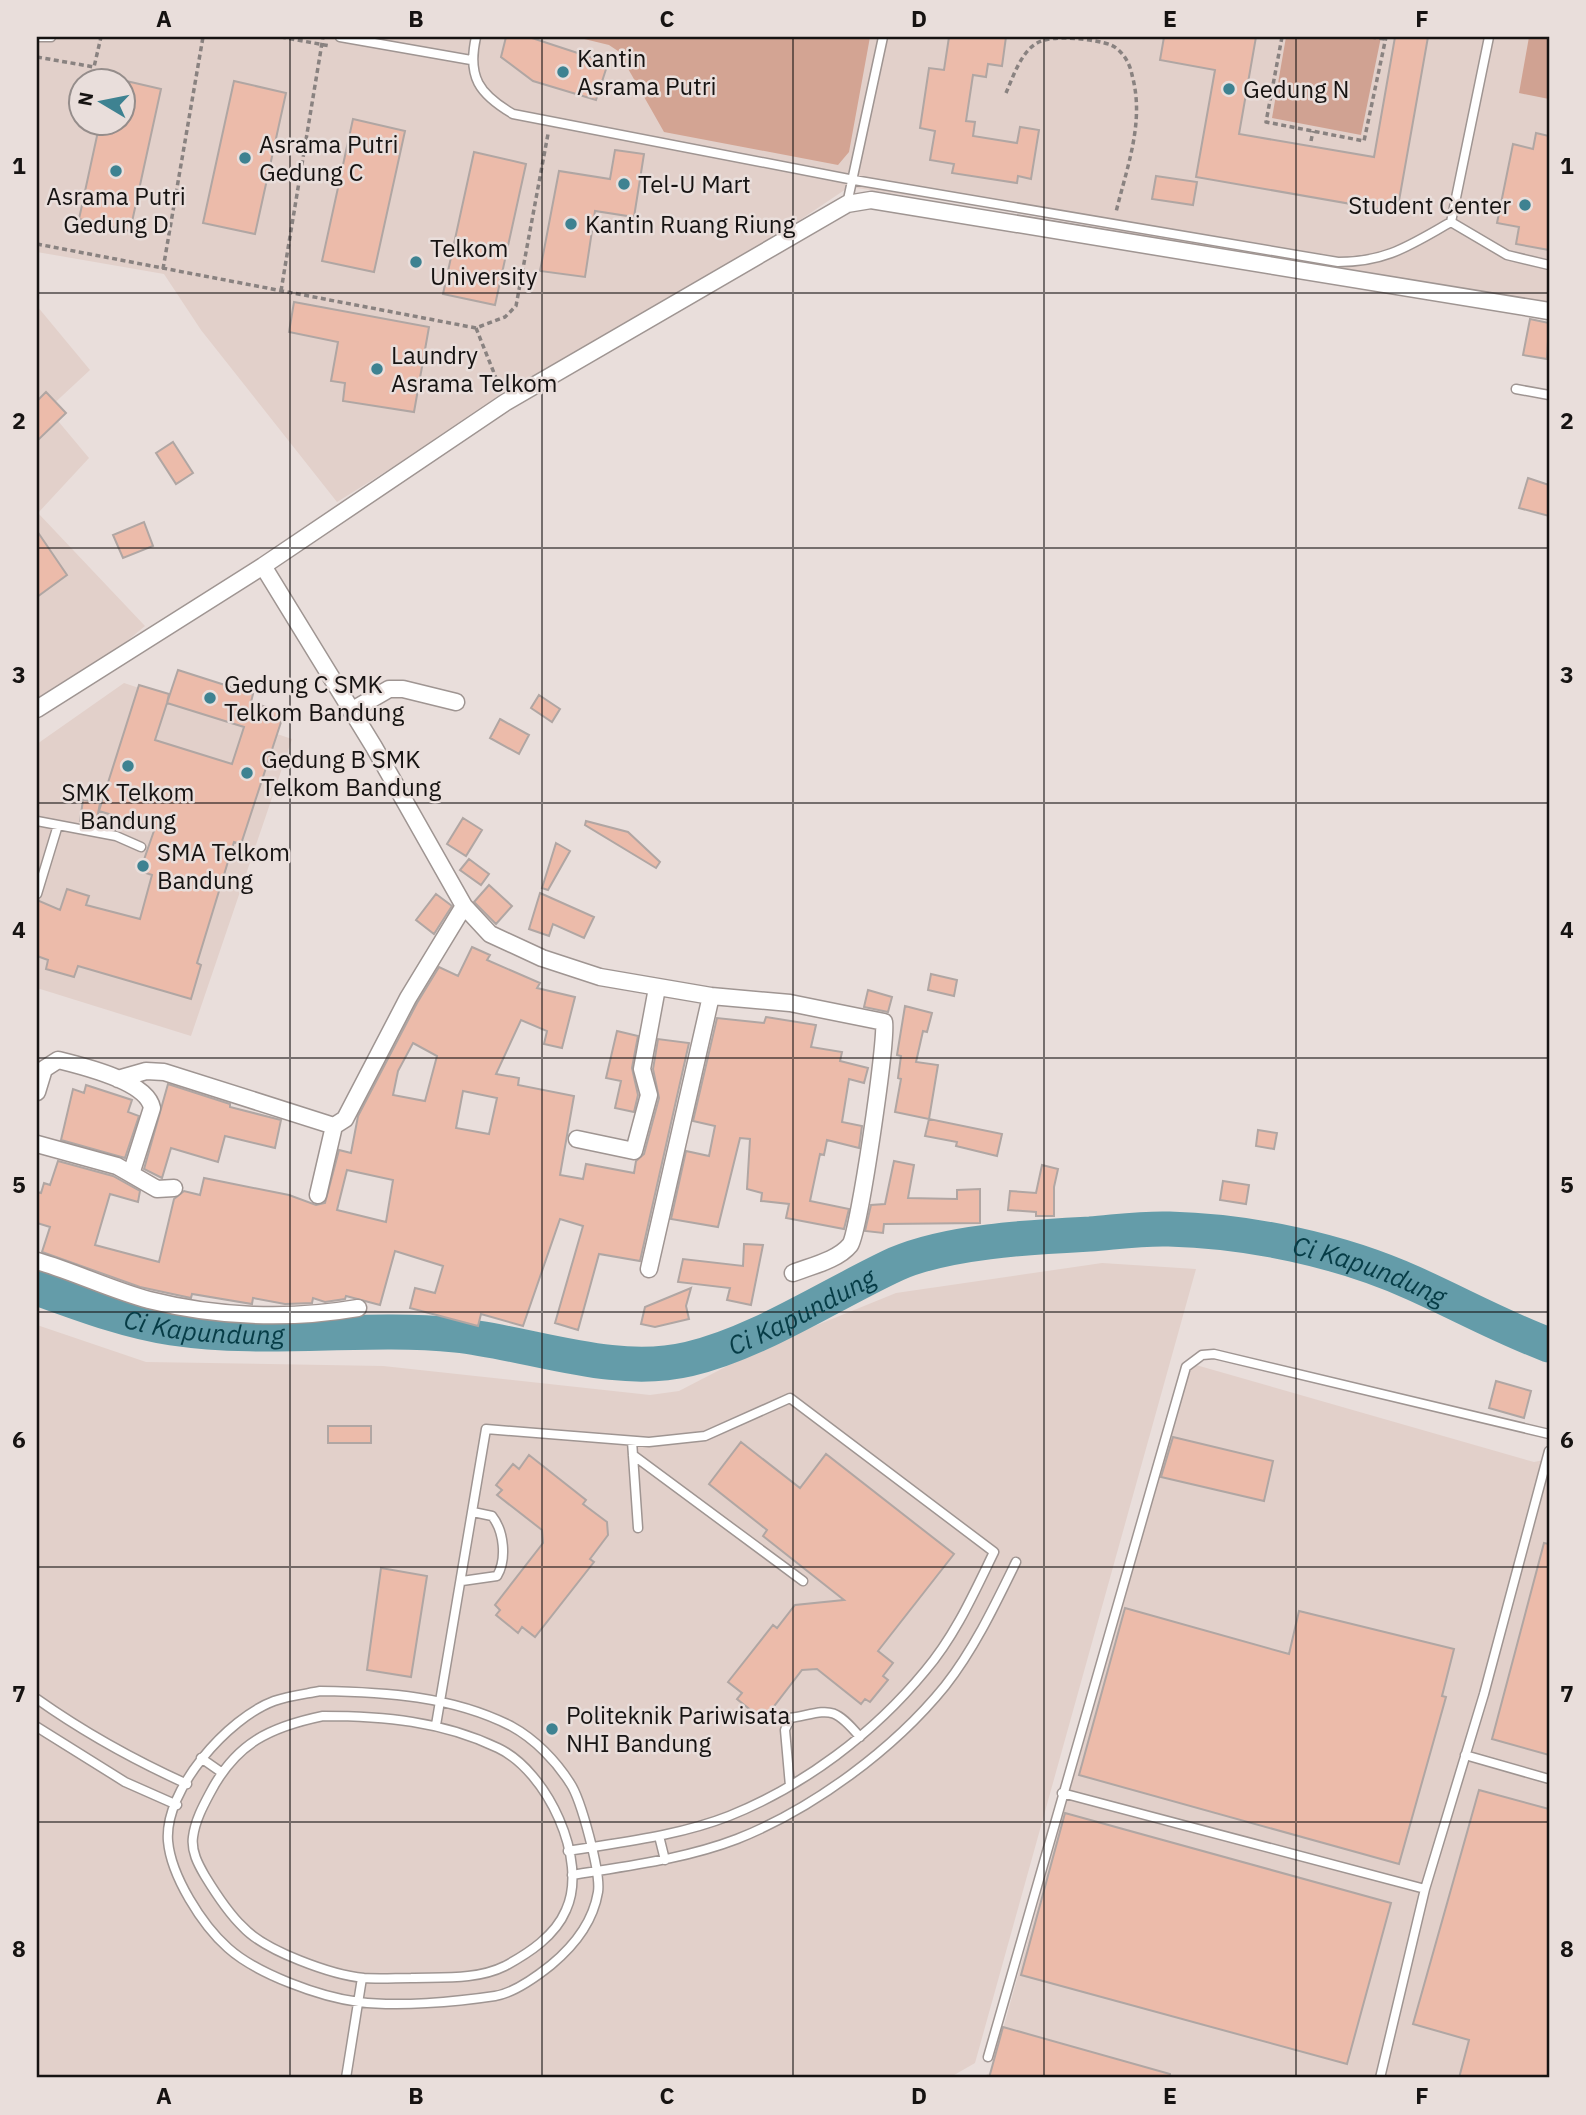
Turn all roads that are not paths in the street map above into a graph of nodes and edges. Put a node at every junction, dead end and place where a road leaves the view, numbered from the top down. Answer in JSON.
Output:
{"nodes":[{"id":1,"x":37,"y":37,"type":"edge"},
{"id":2,"x":51,"y":37,"type":"edge"},
{"id":3,"x":340,"y":37,"type":"edge"},
{"id":4,"x":476,"y":37,"type":"edge"},
{"id":5,"x":883,"y":37,"type":"edge"},
{"id":6,"x":1489,"y":37,"type":"edge"},
{"id":7,"x":471,"y":60,"type":"junction"},
{"id":8,"x":854,"y":180,"type":"junction"},
{"id":9,"x":847,"y":204,"type":"junction"},
{"id":10,"x":1451,"y":222,"type":"junction"},
{"id":11,"x":1549,"y":265,"type":"edge"},
{"id":12,"x":1549,"y":311,"type":"edge"},
{"id":13,"x":1516,"y":389,"type":"dead end"},
{"id":14,"x":1549,"y":395,"type":"edge"},
{"id":15,"x":263,"y":566,"type":"junction"},
{"id":16,"x":456,"y":702,"type":"dead end"},
{"id":17,"x":37,"y":709,"type":"edge"},
{"id":18,"x":351,"y":711,"type":"junction"},
{"id":19,"x":37,"y":821,"type":"edge"},
{"id":20,"x":58,"y":825,"type":"junction"},
{"id":21,"x":141,"y":847,"type":"dead end"},
{"id":22,"x":37,"y":894,"type":"edge"},
{"id":23,"x":464,"y":906,"type":"junction"},
{"id":24,"x":657,"y":988,"type":"junction"},
{"id":25,"x":711,"y":996,"type":"junction"},
{"id":26,"x":118,"y":1079,"type":"junction"},
{"id":27,"x":37,"y":1092,"type":"edge"},
{"id":28,"x":334,"y":1126,"type":"junction"},
{"id":29,"x":577,"y":1139,"type":"dead end"},
{"id":30,"x":37,"y":1144,"type":"edge"},
{"id":31,"x":131,"y":1174,"type":"junction"},
{"id":32,"x":174,"y":1188,"type":"dead end"},
{"id":33,"x":318,"y":1195,"type":"dead end"},
{"id":34,"x":37,"y":1261,"type":"edge"},
{"id":35,"x":649,"y":1269,"type":"dead end"},
{"id":36,"x":793,"y":1273,"type":"dead end"},
{"id":37,"x":358,"y":1308,"type":"dead end"},
{"id":38,"x":1549,"y":1434,"type":"edge"},
{"id":39,"x":632,"y":1441,"type":"junction"},
{"id":40,"x":1549,"y":1451,"type":"edge"},
{"id":41,"x":633,"y":1455,"type":"junction"},
{"id":42,"x":473,"y":1512,"type":"junction"},
{"id":43,"x":638,"y":1528,"type":"dead end"},
{"id":44,"x":1016,"y":1562,"type":"dead end"},
{"id":45,"x":462,"y":1581,"type":"junction"},
{"id":46,"x":803,"y":1581,"type":"dead end"},
{"id":47,"x":37,"y":1699,"type":"edge"},
{"id":48,"x":442,"y":1701,"type":"junction"},
{"id":49,"x":436,"y":1725,"type":"junction"},
{"id":50,"x":37,"y":1727,"type":"edge"},
{"id":51,"x":860,"y":1737,"type":"junction"},
{"id":52,"x":1465,"y":1755,"type":"junction"},
{"id":53,"x":201,"y":1758,"type":"junction"},
{"id":54,"x":221,"y":1772,"type":"junction"},
{"id":55,"x":1549,"y":1779,"type":"edge"},
{"id":56,"x":187,"y":1784,"type":"junction"},
{"id":57,"x":790,"y":1786,"type":"junction"},
{"id":58,"x":1062,"y":1793,"type":"junction"},
{"id":59,"x":177,"y":1805,"type":"junction"},
{"id":60,"x":659,"y":1836,"type":"junction"},
{"id":61,"x":592,"y":1847,"type":"junction"},
{"id":62,"x":568,"y":1851,"type":"junction"},
{"id":63,"x":664,"y":1860,"type":"junction"},
{"id":64,"x":596,"y":1871,"type":"junction"},
{"id":65,"x":572,"y":1875,"type":"junction"},
{"id":66,"x":1425,"y":1889,"type":"junction"},
{"id":67,"x":362,"y":1978,"type":"junction"},
{"id":68,"x":359,"y":2002,"type":"junction"},
{"id":69,"x":988,"y":2057,"type":"dead end"},
{"id":70,"x":345,"y":2078,"type":"edge"},
{"id":71,"x":1380,"y":2078,"type":"edge"}],
"edges":[{"from":1,"to":2,"type":"lane"},
{"from":3,"to":7,"type":"lane"},
{"from":4,"to":7,"type":"lane"},
{"from":5,"to":8,"type":"lane"},
{"from":6,"to":10,"type":"lane"},
{"from":7,"to":8,"type":"lane"},
{"from":8,"to":9,"type":"lane"},
{"from":8,"to":10,"type":"lane"},
{"from":9,"to":12,"type":"street"},
{"from":9,"to":15,"type":"street"},
{"from":10,"to":11,"type":"lane"},
{"from":13,"to":14,"type":"lane"},
{"from":15,"to":17,"type":"street"},
{"from":15,"to":18,"type":"street"},
{"from":16,"to":18,"type":"street"},
{"from":18,"to":23,"type":"street"},
{"from":19,"to":20,"type":"lane"},
{"from":20,"to":21,"type":"lane"},
{"from":20,"to":22,"type":"lane"},
{"from":23,"to":24,"type":"street"},
{"from":23,"to":28,"type":"street"},
{"from":24,"to":25,"type":"street"},
{"from":24,"to":29,"type":"street"},
{"from":25,"to":35,"type":"street"},
{"from":25,"to":36,"type":"street"},
{"from":26,"to":27,"type":"street"},
{"from":26,"to":28,"type":"street"},
{"from":26,"to":31,"type":"street"},
{"from":28,"to":33,"type":"street"},
{"from":30,"to":31,"type":"street"},
{"from":31,"to":32,"type":"street"},
{"from":34,"to":37,"type":"street"},
{"from":38,"to":58,"type":"lane"},
{"from":39,"to":41,"type":"lane"},
{"from":39,"to":42,"type":"lane"},
{"from":39,"to":51,"type":"lane"},
{"from":40,"to":52,"type":"lane"},
{"from":41,"to":43,"type":"lane"},
{"from":41,"to":46,"type":"lane"},
{"from":42,"to":45,"type":"lane"},
{"from":42,"to":45,"type":"lane"},
{"from":44,"to":63,"type":"lane"},
{"from":45,"to":48,"type":"lane"},
{"from":47,"to":56,"type":"lane"},
{"from":48,"to":49,"type":"lane"},
{"from":48,"to":53,"type":"lane"},
{"from":48,"to":61,"type":"lane"},
{"from":49,"to":54,"type":"lane"},
{"from":49,"to":62,"type":"lane"},
{"from":50,"to":59,"type":"lane"},
{"from":51,"to":57,"type":"lane"},
{"from":51,"to":57,"type":"lane"},
{"from":52,"to":55,"type":"lane"},
{"from":52,"to":66,"type":"lane"},
{"from":53,"to":54,"type":"lane"},
{"from":53,"to":56,"type":"lane"},
{"from":54,"to":67,"type":"lane"},
{"from":56,"to":59,"type":"lane"},
{"from":57,"to":60,"type":"lane"},
{"from":58,"to":66,"type":"lane"},
{"from":58,"to":69,"type":"lane"},
{"from":59,"to":68,"type":"lane"},
{"from":60,"to":61,"type":"lane"},
{"from":60,"to":63,"type":"lane"},
{"from":61,"to":62,"type":"lane"},
{"from":61,"to":64,"type":"lane"},
{"from":62,"to":65,"type":"lane"},
{"from":63,"to":64,"type":"lane"},
{"from":64,"to":65,"type":"lane"},
{"from":64,"to":68,"type":"lane"},
{"from":65,"to":67,"type":"lane"},
{"from":66,"to":71,"type":"lane"},
{"from":67,"to":68,"type":"lane"},
{"from":68,"to":70,"type":"lane"}]}
